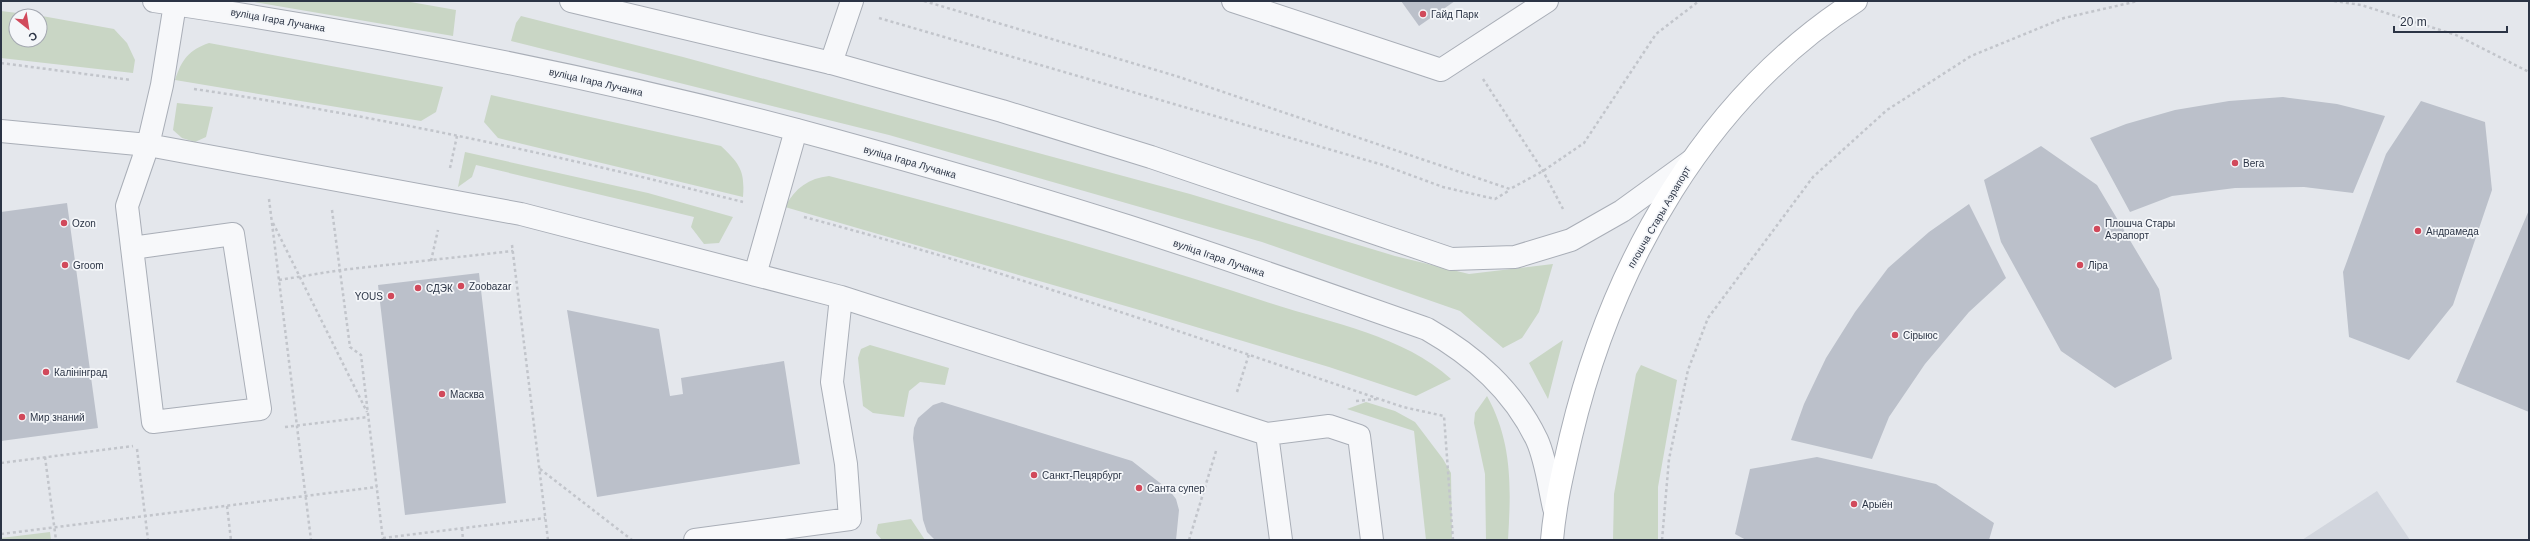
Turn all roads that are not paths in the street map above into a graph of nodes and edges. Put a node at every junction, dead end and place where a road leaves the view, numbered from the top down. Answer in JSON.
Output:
{"nodes":[{"id":1,"x":154,"y":1,"type":"edge"},
{"id":2,"x":571,"y":1,"type":"edge"},
{"id":3,"x":1233,"y":1,"type":"edge"},
{"id":4,"x":1547,"y":1,"type":"edge"},
{"id":5,"x":1856,"y":1,"type":"edge"},
{"id":6,"x":175,"y":4,"type":"junction"},
{"id":7,"x":850,"y":5,"type":"edge"},
{"id":8,"x":831,"y":63,"type":"junction"},
{"id":9,"x":796,"y":130,"type":"junction"},
{"id":10,"x":1,"y":131,"type":"edge"},
{"id":11,"x":148,"y":145,"type":"junction"},
{"id":12,"x":1692,"y":161,"type":"junction"},
{"id":13,"x":132,"y":248,"type":"junction"},
{"id":14,"x":755,"y":275,"type":"junction"},
{"id":15,"x":841,"y":297,"type":"junction"},
{"id":16,"x":1267,"y":434,"type":"junction"},
{"id":17,"x":1554,"y":508,"type":"junction"},
{"id":18,"x":695,"y":540,"type":"edge"},
{"id":19,"x":1281,"y":540,"type":"edge"},
{"id":20,"x":1372,"y":540,"type":"edge"},
{"id":21,"x":1552,"y":540,"type":"edge"}],
"edges":[{"from":1,"to":6,"type":"street","name":"вуліца Ігара Лучанка"},
{"from":2,"to":8,"type":"street"},
{"from":3,"to":4,"type":"street"},
{"from":5,"to":12,"type":"main road","name":"плошча Стары Аэрапорт"},
{"from":6,"to":9,"type":"street","name":"вуліца Ігара Лучанка"},
{"from":6,"to":11,"type":"street"},
{"from":7,"to":8,"type":"street"},
{"from":8,"to":12,"type":"street"},
{"from":9,"to":14,"type":"street"},
{"from":9,"to":17,"type":"street","name":"вуліца Ігара Лучанка"},
{"from":10,"to":11,"type":"street"},
{"from":11,"to":13,"type":"street"},
{"from":11,"to":14,"type":"street"},
{"from":12,"to":17,"type":"main road","name":"плошча Стары Аэрапорт"},
{"from":13,"to":13,"type":"street"},
{"from":14,"to":15,"type":"street"},
{"from":15,"to":16,"type":"street"},
{"from":15,"to":18,"type":"street"},
{"from":16,"to":19,"type":"street"},
{"from":16,"to":20,"type":"street"},
{"from":17,"to":21,"type":"main road","name":"плошча Стары Аэрапорт"}]}
